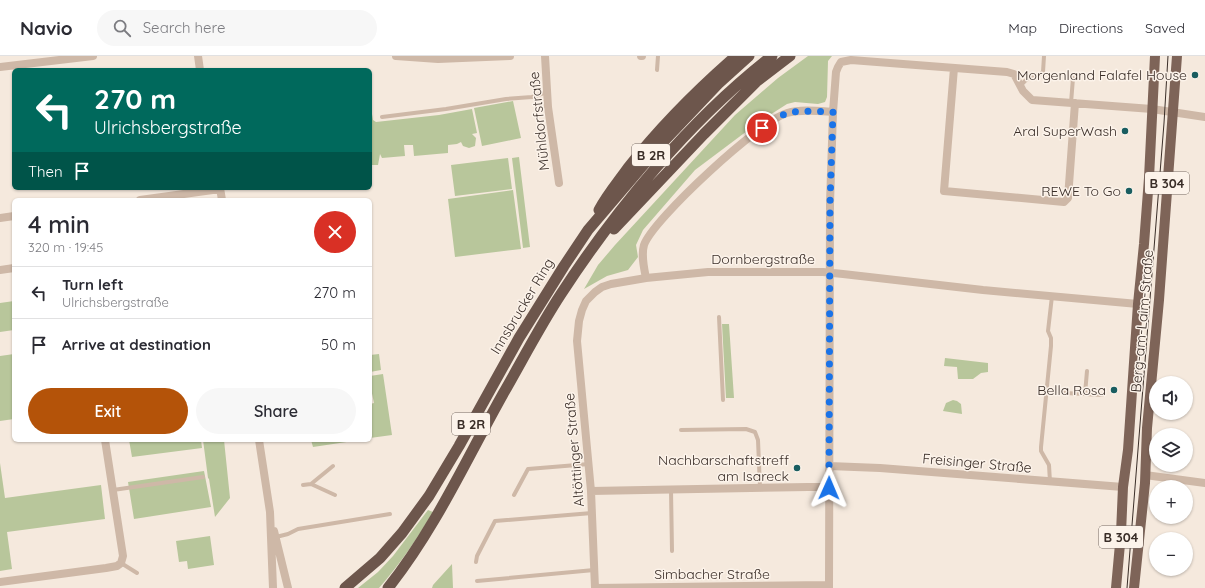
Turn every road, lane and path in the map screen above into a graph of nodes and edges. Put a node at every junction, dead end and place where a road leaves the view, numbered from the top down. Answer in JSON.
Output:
{"nodes":[{"id":1,"x":92,"y":56,"type":"edge"},
{"id":2,"x":198,"y":56,"type":"edge"},
{"id":3,"x":396,"y":56,"type":"edge"},
{"id":4,"x":510,"y":56,"type":"edge"},
{"id":5,"x":545,"y":56,"type":"edge"},
{"id":6,"x":658,"y":56,"type":"edge"},
{"id":7,"x":736,"y":56,"type":"edge"},
{"id":8,"x":749,"y":56,"type":"edge"},
{"id":9,"x":772,"y":56,"type":"edge"},
{"id":10,"x":790,"y":56,"type":"edge"},
{"id":11,"x":1044,"y":56,"type":"edge"},
{"id":12,"x":1155,"y":56,"type":"edge"},
{"id":13,"x":1177,"y":56,"type":"edge"},
{"id":14,"x":0,"y":67,"type":"edge"},
{"id":15,"x":200,"y":68,"type":"edge"},
{"id":16,"x":954,"y":68,"type":"junction"},
{"id":17,"x":657,"y":70,"type":"dead end"},
{"id":18,"x":1073,"y":78,"type":"dead end"},
{"id":19,"x":1021,"y":85,"type":"junction"},
{"id":20,"x":547,"y":92,"type":"junction"},
{"id":21,"x":1073,"y":103,"type":"junction"},
{"id":22,"x":1152,"y":109,"type":"junction"},
{"id":23,"x":833,"y":112,"type":"junction"},
{"id":24,"x":1172,"y":113,"type":"junction"},
{"id":25,"x":382,"y":117,"type":"dead end"},
{"id":26,"x":1205,"y":117,"type":"edge"},
{"id":27,"x":559,"y":183,"type":"dead end"},
{"id":28,"x":207,"y":190,"type":"edge"},
{"id":29,"x":153,"y":198,"type":"edge"},
{"id":30,"x":12,"y":216,"type":"edge"},
{"id":31,"x":0,"y":218,"type":"edge"},
{"id":32,"x":588,"y":230,"type":"junction"},
{"id":33,"x":591,"y":252,"type":"junction"},
{"id":34,"x":12,"y":268,"type":"edge"},
{"id":35,"x":0,"y":270,"type":"edge"},
{"id":36,"x":830,"y":273,"type":"junction"},
{"id":37,"x":646,"y":278,"type":"junction"},
{"id":38,"x":1052,"y":296,"type":"junction"},
{"id":39,"x":1138,"y":304,"type":"junction"},
{"id":40,"x":582,"y":310,"type":"joint"},
{"id":41,"x":718,"y":318,"type":"dead end"},
{"id":42,"x":1087,"y":372,"type":"dead end"},
{"id":43,"x":1047,"y":390,"type":"junction"},
{"id":44,"x":1085,"y":394,"type":"junction"},
{"id":45,"x":1102,"y":395,"type":"dead end"},
{"id":46,"x":723,"y":400,"type":"dead end"},
{"id":47,"x":681,"y":430,"type":"dead end"},
{"id":48,"x":105,"y":442,"type":"edge"},
{"id":49,"x":259,"y":442,"type":"edge"},
{"id":50,"x":589,"y":464,"type":"junction"},
{"id":51,"x":333,"y":466,"type":"dead end"},
{"id":52,"x":829,"y":466,"type":"junction"},
{"id":53,"x":1145,"y":476,"type":"junction"},
{"id":54,"x":203,"y":477,"type":"dead end"},
{"id":55,"x":1050,"y":482,"type":"junction"},
{"id":56,"x":1205,"y":483,"type":"edge"},
{"id":57,"x":311,"y":484,"type":"junction"},
{"id":58,"x":303,"y":485,"type":"dead end"},
{"id":59,"x":1122,"y":487,"type":"junction"},
{"id":60,"x":760,"y":488,"type":"junction"},
{"id":61,"x":829,"y":488,"type":"junction"},
{"id":62,"x":671,"y":489,"type":"junction"},
{"id":63,"x":112,"y":490,"type":"junction"},
{"id":64,"x":591,"y":491,"type":"junction"},
{"id":65,"x":336,"y":495,"type":"dead end"},
{"id":66,"x":514,"y":495,"type":"dead end"},
{"id":67,"x":270,"y":512,"type":"junction"},
{"id":68,"x":592,"y":513,"type":"junction"},
{"id":69,"x":390,"y":514,"type":"dead end"},
{"id":70,"x":276,"y":538,"type":"junction"},
{"id":71,"x":672,"y":551,"type":"dead end"},
{"id":72,"x":476,"y":562,"type":"dead end"},
{"id":73,"x":119,"y":565,"type":"junction"},
{"id":74,"x":594,"y":570,"type":"junction"},
{"id":75,"x":137,"y":573,"type":"dead end"},
{"id":76,"x":477,"y":581,"type":"dead end"},
{"id":77,"x":0,"y":582,"type":"edge"},
{"id":78,"x":829,"y":587,"type":"edge"},
{"id":79,"x":273,"y":588,"type":"edge"},
{"id":80,"x":288,"y":588,"type":"edge"},
{"id":81,"x":345,"y":588,"type":"edge"},
{"id":82,"x":388,"y":588,"type":"edge"},
{"id":83,"x":595,"y":588,"type":"edge"},
{"id":84,"x":1116,"y":588,"type":"edge"},
{"id":85,"x":1134,"y":588,"type":"edge"}],
"edges":[{"from":1,"to":14,"type":"street"},
{"from":2,"to":15,"type":"street"},
{"from":3,"to":4,"type":"street"},
{"from":5,"to":20,"type":"street","name":"Mühldorfstraße"},
{"from":6,"to":17,"type":"lane"},
{"from":7,"to":32,"type":"highway"},
{"from":8,"to":32,"type":"highway","name":"Innsbrucker Ring","number":"B 2R"},
{"from":9,"to":33,"type":"highway","name":"Innsbrucker Ring","number":"B 2R"},
{"from":10,"to":33,"type":"highway"},
{"from":11,"to":19,"type":"lane"},
{"from":12,"to":22,"type":"main road","name":"Berg-am-Laim-Straße","number":"B 304"},
{"from":13,"to":24,"type":"main road","name":"Berg-am-Laim-Straße","number":"B 304"},
{"from":16,"to":19,"type":"street"},
{"from":16,"to":21,"type":"street"},
{"from":16,"to":23,"type":"street"},
{"from":18,"to":21,"type":"lane"},
{"from":19,"to":21,"type":"street"},
{"from":20,"to":25,"type":"lane"},
{"from":20,"to":27,"type":"street","name":"Mühldorfstraße"},
{"from":21,"to":22,"type":"street"},
{"from":22,"to":24,"type":"street"},
{"from":22,"to":39,"type":"main road","name":"Berg-am-Laim-Straße","number":"B 304"},
{"from":23,"to":36,"type":"street"},
{"from":23,"to":37,"type":"street"},
{"from":24,"to":26,"type":"street"},
{"from":24,"to":53,"type":"main road","name":"Berg-am-Laim-Straße","number":"B 304"},
{"from":28,"to":29,"type":"street"},
{"from":30,"to":31,"type":"street"},
{"from":32,"to":81,"type":"highway","name":"Innsbrucker Ring","number":"B 2R"},
{"from":33,"to":82,"type":"highway","name":"Innsbrucker Ring","number":"B 2R"},
{"from":34,"to":35,"type":"street"},
{"from":36,"to":37,"type":"street","name":"Dornbergstraße"},
{"from":36,"to":38,"type":"street","name":"Dornbergstraße"},
{"from":36,"to":52,"type":"street"},
{"from":37,"to":40,"type":"street","name":"Dornbergstraße"},
{"from":38,"to":39,"type":"street","name":"Dornbergstraße"},
{"from":38,"to":43,"type":"lane"},
{"from":39,"to":59,"type":"main road","name":"Berg-am-Laim-Straße","number":"B 304"},
{"from":40,"to":50,"type":"street","name":"Altöttinger Straße"},
{"from":41,"to":46,"type":"lane"},
{"from":42,"to":44,"type":"lane"},
{"from":43,"to":44,"type":"lane"},
{"from":43,"to":55,"type":"lane"},
{"from":44,"to":45,"type":"lane"},
{"from":47,"to":60,"type":"lane"},
{"from":48,"to":63,"type":"street"},
{"from":49,"to":67,"type":"street"},
{"from":50,"to":64,"type":"street","name":"Altöttinger Straße"},
{"from":50,"to":66,"type":"lane"},
{"from":51,"to":57,"type":"lane"},
{"from":52,"to":55,"type":"street","name":"Freisinger Straße"},
{"from":52,"to":61,"type":"street"},
{"from":53,"to":56,"type":"street"},
{"from":53,"to":85,"type":"main road","name":"Berg-am-Laim-Straße","number":"B 304"},
{"from":54,"to":63,"type":"lane"},
{"from":55,"to":59,"type":"street","name":"Freisinger Straße"},
{"from":57,"to":58,"type":"lane"},
{"from":57,"to":65,"type":"lane"},
{"from":59,"to":84,"type":"main road","name":"Berg-am-Laim-Straße","number":"B 304"},
{"from":60,"to":61,"type":"street"},
{"from":60,"to":62,"type":"street"},
{"from":61,"to":78,"type":"street"},
{"from":62,"to":64,"type":"street"},
{"from":62,"to":71,"type":"lane"},
{"from":63,"to":73,"type":"street"},
{"from":64,"to":68,"type":"street","name":"Altöttinger Straße"},
{"from":67,"to":70,"type":"street"},
{"from":67,"to":79,"type":"street"},
{"from":68,"to":72,"type":"lane"},
{"from":68,"to":74,"type":"street","name":"Altöttinger Straße"},
{"from":69,"to":70,"type":"lane"},
{"from":70,"to":80,"type":"street"},
{"from":73,"to":75,"type":"lane"},
{"from":73,"to":77,"type":"street"},
{"from":74,"to":76,"type":"lane"},
{"from":74,"to":83,"type":"street","name":"Altöttinger Straße"},
{"from":78,"to":83,"type":"street","name":"Simbacher Straße"}]}
